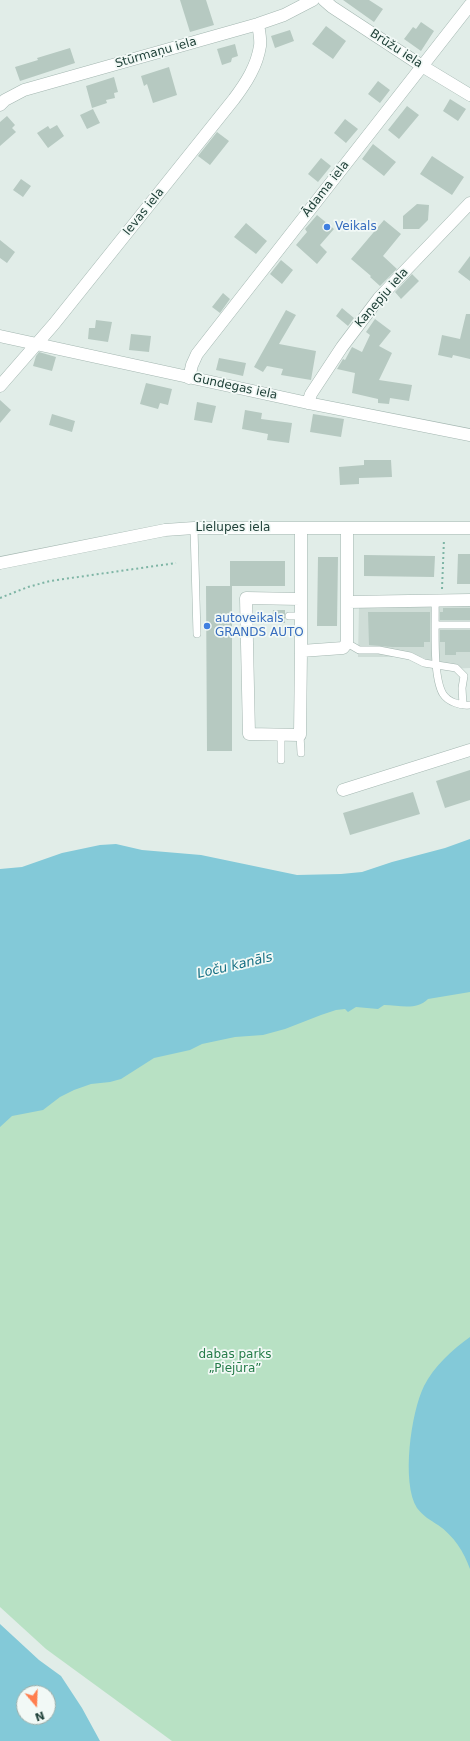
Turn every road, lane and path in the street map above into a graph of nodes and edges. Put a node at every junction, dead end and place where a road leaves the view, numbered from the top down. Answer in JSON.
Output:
{"nodes":[{"id":1,"x":313,"y":0,"type":"edge"},
{"id":2,"x":324,"y":0,"type":"edge"},
{"id":3,"x":470,"y":5,"type":"edge"},
{"id":4,"x":258,"y":24,"type":"junction"},
{"id":5,"x":422,"y":66,"type":"junction"},
{"id":6,"x":470,"y":95,"type":"edge"},
{"id":7,"x":0,"y":105,"type":"edge"},
{"id":8,"x":470,"y":203,"type":"edge"},
{"id":9,"x":0,"y":336,"type":"edge"},
{"id":10,"x":37,"y":344,"type":"junction"},
{"id":11,"x":189,"y":378,"type":"junction"},
{"id":12,"x":0,"y":386,"type":"edge"},
{"id":13,"x":308,"y":403,"type":"junction"},
{"id":14,"x":470,"y":435,"type":"edge"},
{"id":15,"x":194,"y":528,"type":"junction"},
{"id":16,"x":301,"y":528,"type":"junction"},
{"id":17,"x":347,"y":528,"type":"junction"},
{"id":18,"x":445,"y":528,"type":"junction"},
{"id":19,"x":470,"y":528,"type":"edge"},
{"id":20,"x":0,"y":563,"type":"edge"},
{"id":21,"x":176,"y":563,"type":"dead end"},
{"id":22,"x":0,"y":598,"type":"edge"},
{"id":23,"x":300,"y":599,"type":"junction"},
{"id":24,"x":438,"y":600,"type":"junction"},
{"id":25,"x":470,"y":600,"type":"edge"},
{"id":26,"x":348,"y":602,"type":"junction"},
{"id":27,"x":436,"y":625,"type":"junction"},
{"id":28,"x":470,"y":625,"type":"edge"},
{"id":29,"x":197,"y":634,"type":"dead end"},
{"id":30,"x":347,"y":643,"type":"junction"},
{"id":31,"x":301,"y":651,"type":"junction"},
{"id":32,"x":436,"y":665,"type":"junction"},
{"id":33,"x":467,"y":674,"type":"edge"},
{"id":34,"x":467,"y":705,"type":"edge"},
{"id":35,"x":281,"y":735,"type":"junction"},
{"id":36,"x":300,"y":735,"type":"junction"},
{"id":37,"x":470,"y":750,"type":"edge"},
{"id":38,"x":301,"y":753,"type":"dead end"},
{"id":39,"x":281,"y":760,"type":"dead end"},
{"id":40,"x":343,"y":790,"type":"dead end"}],
"edges":[{"from":1,"to":4,"type":"street","name":"Stūrmaņu iela"},
{"from":2,"to":5,"type":"street","name":"Brūžu iela"},
{"from":3,"to":5,"type":"street","name":"Ādama iela"},
{"from":4,"to":7,"type":"street","name":"Stūrmaņu iela"},
{"from":4,"to":10,"type":"street","name":"Ievas iela"},
{"from":5,"to":6,"type":"street","name":"Brūžu iela"},
{"from":5,"to":11,"type":"street","name":"Ādama iela"},
{"from":8,"to":13,"type":"street","name":"Kaņepju iela"},
{"from":9,"to":10,"type":"street","name":"Gundegas iela"},
{"from":10,"to":11,"type":"street","name":"Gundegas iela"},
{"from":10,"to":12,"type":"street","name":"Ievas iela"},
{"from":11,"to":13,"type":"street","name":"Gundegas iela"},
{"from":13,"to":14,"type":"street","name":"Gundegas iela"},
{"from":15,"to":16,"type":"street","name":"Lielupes iela"},
{"from":15,"to":20,"type":"street","name":"Lielupes iela"},
{"from":15,"to":29,"type":"lane"},
{"from":16,"to":17,"type":"street","name":"Lielupes iela"},
{"from":16,"to":23,"type":"street"},
{"from":17,"to":18,"type":"street","name":"Lielupes iela"},
{"from":17,"to":26,"type":"street"},
{"from":18,"to":19,"type":"street","name":"Lielupes iela"},
{"from":18,"to":24,"type":"path"},
{"from":21,"to":22,"type":"path"},
{"from":23,"to":31,"type":"street"},
{"from":23,"to":35,"type":"street"},
{"from":24,"to":25,"type":"street"},
{"from":24,"to":26,"type":"street"},
{"from":24,"to":27,"type":"lane"},
{"from":26,"to":30,"type":"street"},
{"from":27,"to":28,"type":"lane"},
{"from":27,"to":32,"type":"lane"},
{"from":30,"to":31,"type":"street"},
{"from":30,"to":32,"type":"lane"},
{"from":31,"to":36,"type":"street"},
{"from":32,"to":33,"type":"lane"},
{"from":32,"to":34,"type":"lane"},
{"from":33,"to":34,"type":"lane"},
{"from":35,"to":36,"type":"street"},
{"from":35,"to":39,"type":"lane"},
{"from":36,"to":38,"type":"lane"},
{"from":37,"to":40,"type":"street"}]}
